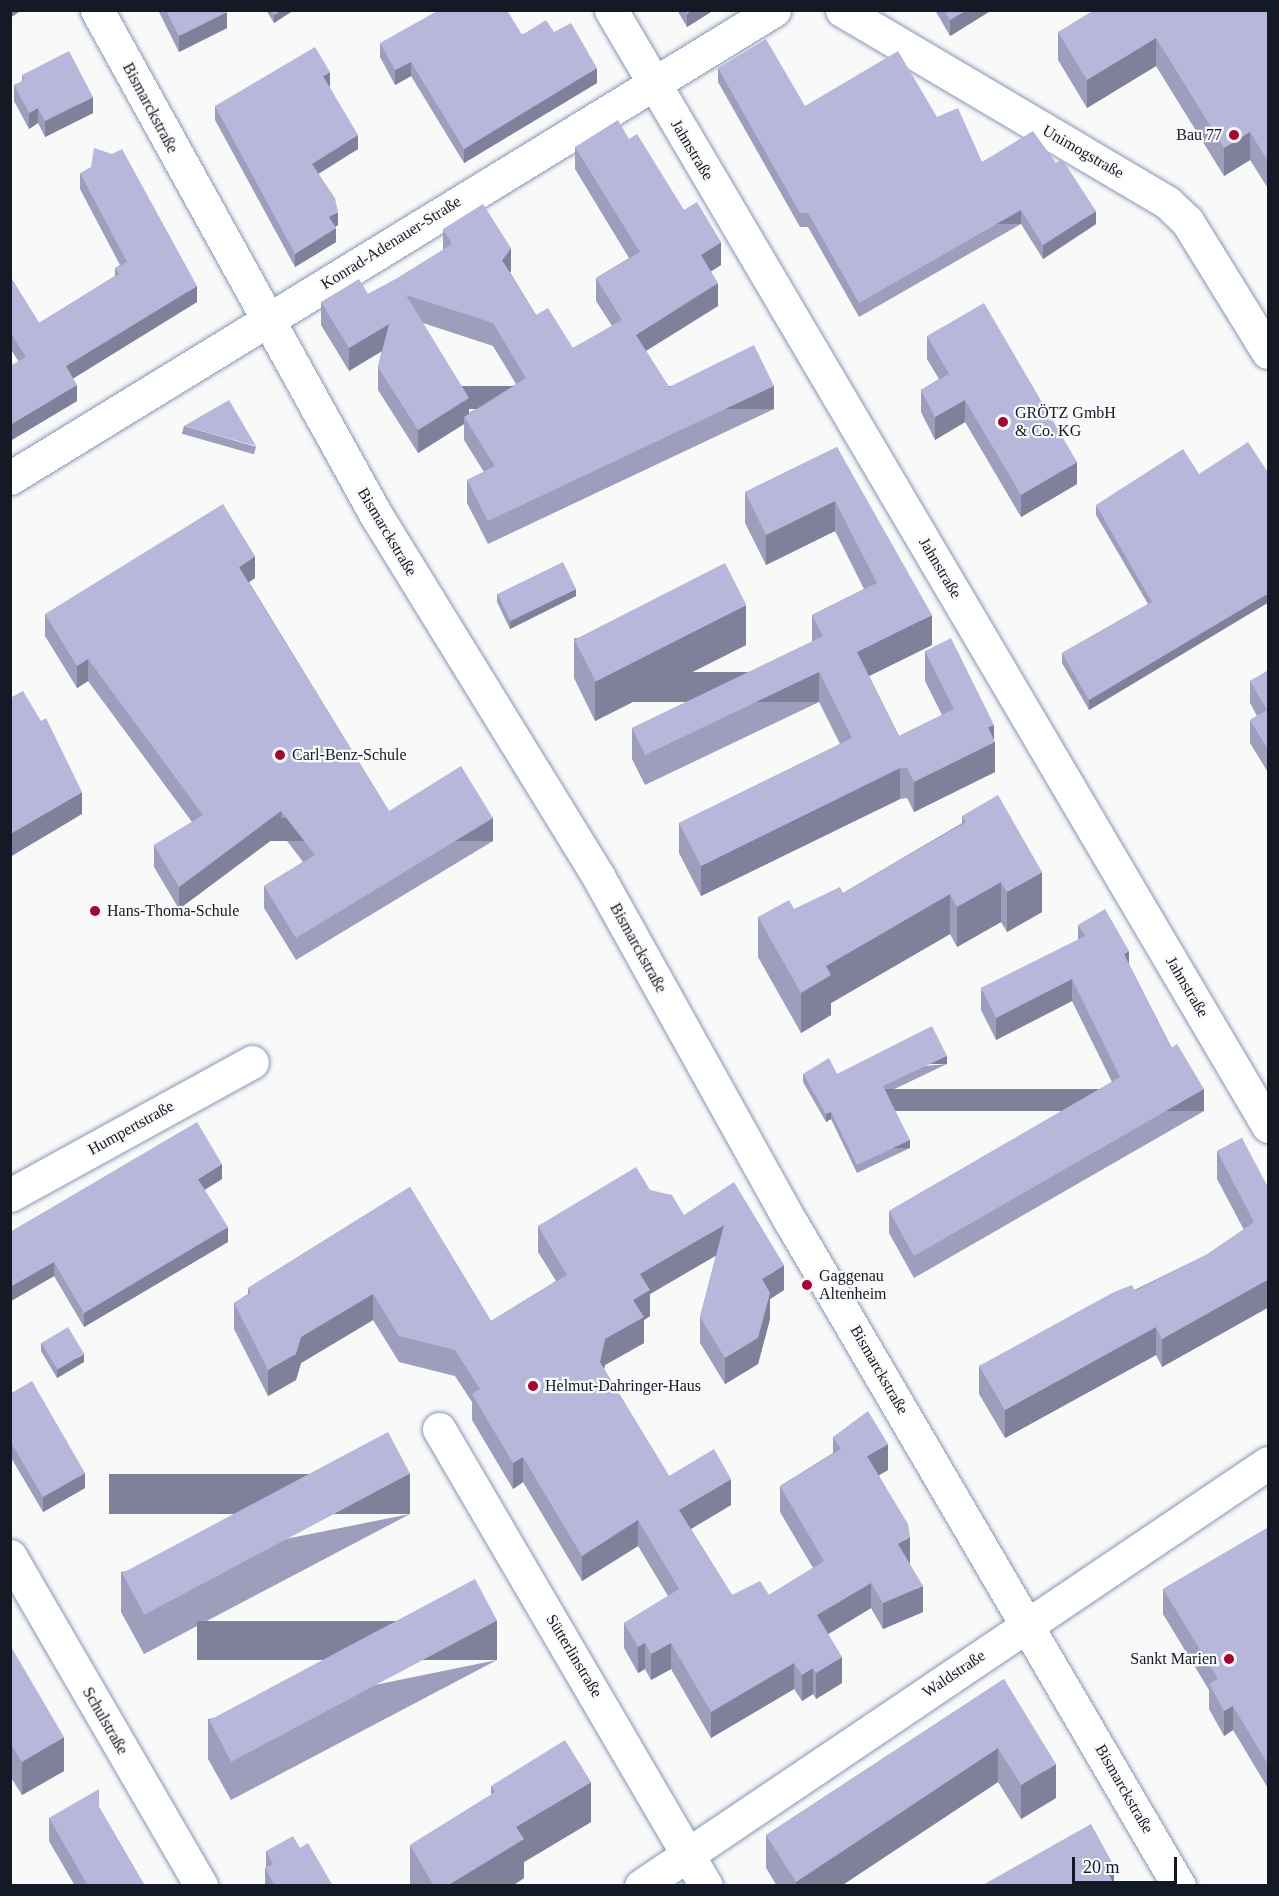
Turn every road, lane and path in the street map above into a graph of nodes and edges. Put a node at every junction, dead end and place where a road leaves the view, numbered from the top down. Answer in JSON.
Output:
{"nodes":[{"id":1,"x":97,"y":10,"type":"edge"},
{"id":2,"x":611,"y":10,"type":"edge"},
{"id":3,"x":774,"y":10,"type":"edge"},
{"id":4,"x":842,"y":10,"type":"edge"},
{"id":5,"x":652,"y":82,"type":"junction"},
{"id":6,"x":265,"y":320,"type":"junction"},
{"id":7,"x":1269,"y":352,"type":"edge"},
{"id":8,"x":10,"y":478,"type":"edge"},
{"id":9,"x":252,"y":1062,"type":"dead end"},
{"id":10,"x":1269,"y":1126,"type":"edge"},
{"id":11,"x":10,"y":1195,"type":"edge"},
{"id":12,"x":439,"y":1429,"type":"dead end"},
{"id":13,"x":1269,"y":1463,"type":"edge"},
{"id":14,"x":10,"y":1556,"type":"edge"},
{"id":15,"x":1030,"y":1623,"type":"junction"},
{"id":16,"x":688,"y":1856,"type":"junction"},
{"id":17,"x":201,"y":1886,"type":"edge"},
{"id":18,"x":640,"y":1886,"type":"edge"},
{"id":19,"x":706,"y":1886,"type":"edge"},
{"id":20,"x":1179,"y":1886,"type":"edge"}],
"edges":[{"from":1,"to":6,"type":"street","name":"Bismarckstraße"},
{"from":2,"to":5,"type":"street","name":"Jahnstraße"},
{"from":3,"to":5,"type":"street","name":"Konrad-Adenauer-Straße"},
{"from":4,"to":7,"type":"street","name":"Unimogstraße"},
{"from":5,"to":6,"type":"street","name":"Konrad-Adenauer-Straße"},
{"from":5,"to":10,"type":"street","name":"Jahnstraße"},
{"from":6,"to":8,"type":"street","name":"Konrad-Adenauer-Straße"},
{"from":6,"to":15,"type":"street","name":"Bismarckstraße"},
{"from":9,"to":11,"type":"street","name":"Humpertstraße"},
{"from":12,"to":16,"type":"street","name":"Sütterlinstraße"},
{"from":13,"to":15,"type":"street","name":"Waldstraße"},
{"from":14,"to":17,"type":"street","name":"Schulstraße"},
{"from":15,"to":16,"type":"street","name":"Waldstraße"},
{"from":15,"to":20,"type":"street","name":"Bismarckstraße"},
{"from":16,"to":18,"type":"street","name":"Waldstraße"},
{"from":16,"to":19,"type":"street","name":"Sütterlinstraße"}]}
